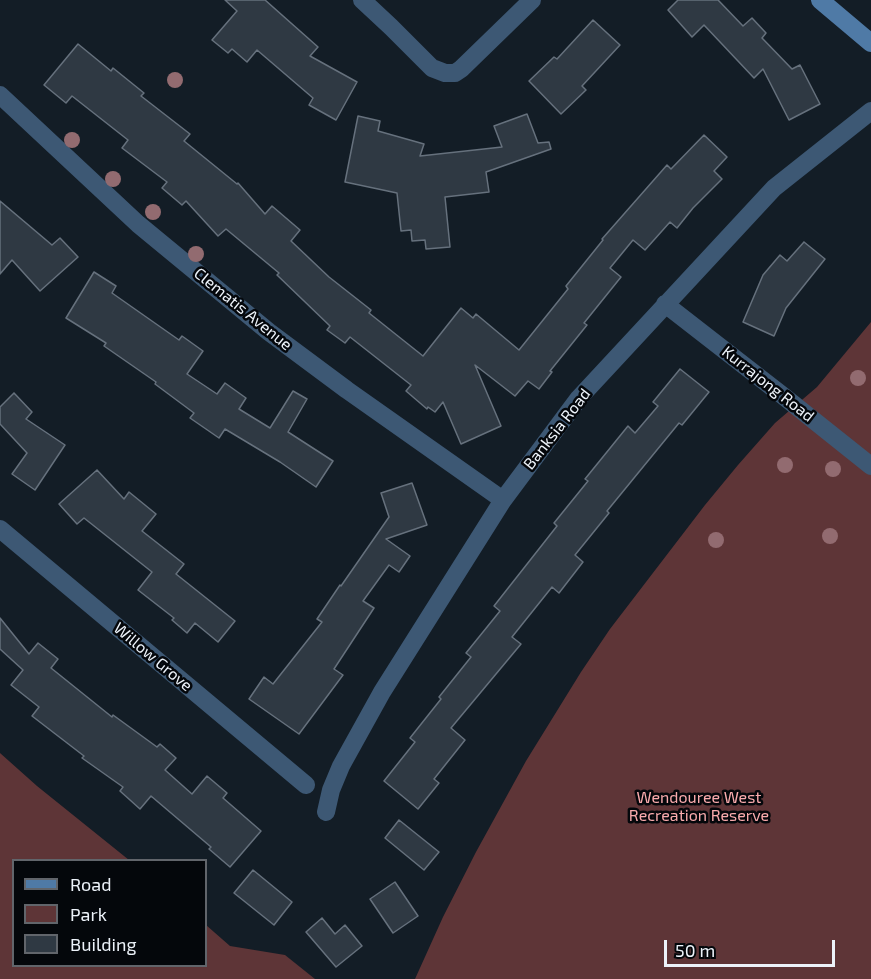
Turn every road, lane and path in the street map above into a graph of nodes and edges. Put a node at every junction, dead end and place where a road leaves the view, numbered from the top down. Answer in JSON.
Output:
{"nodes":[{"id":1,"x":362,"y":0,"type":"edge"},
{"id":2,"x":532,"y":0,"type":"edge"},
{"id":3,"x":820,"y":0,"type":"edge"},
{"id":4,"x":871,"y":43,"type":"edge"},
{"id":5,"x":0,"y":95,"type":"edge"},
{"id":6,"x":871,"y":111,"type":"edge"},
{"id":7,"x":665,"y":304,"type":"junction"},
{"id":8,"x":871,"y":466,"type":"edge"},
{"id":9,"x":503,"y":500,"type":"junction"},
{"id":10,"x":0,"y":529,"type":"edge"},
{"id":11,"x":306,"y":785,"type":"dead end"},
{"id":12,"x":326,"y":812,"type":"dead end"}],
"edges":[{"from":1,"to":2,"type":"street"},
{"from":3,"to":4,"type":"street"},
{"from":5,"to":9,"type":"street","name":"Clematis Avenue"},
{"from":6,"to":7,"type":"street","name":"Banksia Road"},
{"from":7,"to":8,"type":"street","name":"Kurrajong Road"},
{"from":7,"to":9,"type":"street","name":"Banksia Road"},
{"from":9,"to":12,"type":"street","name":"Banksia Road"},
{"from":10,"to":11,"type":"street","name":"Willow Grove"}]}
